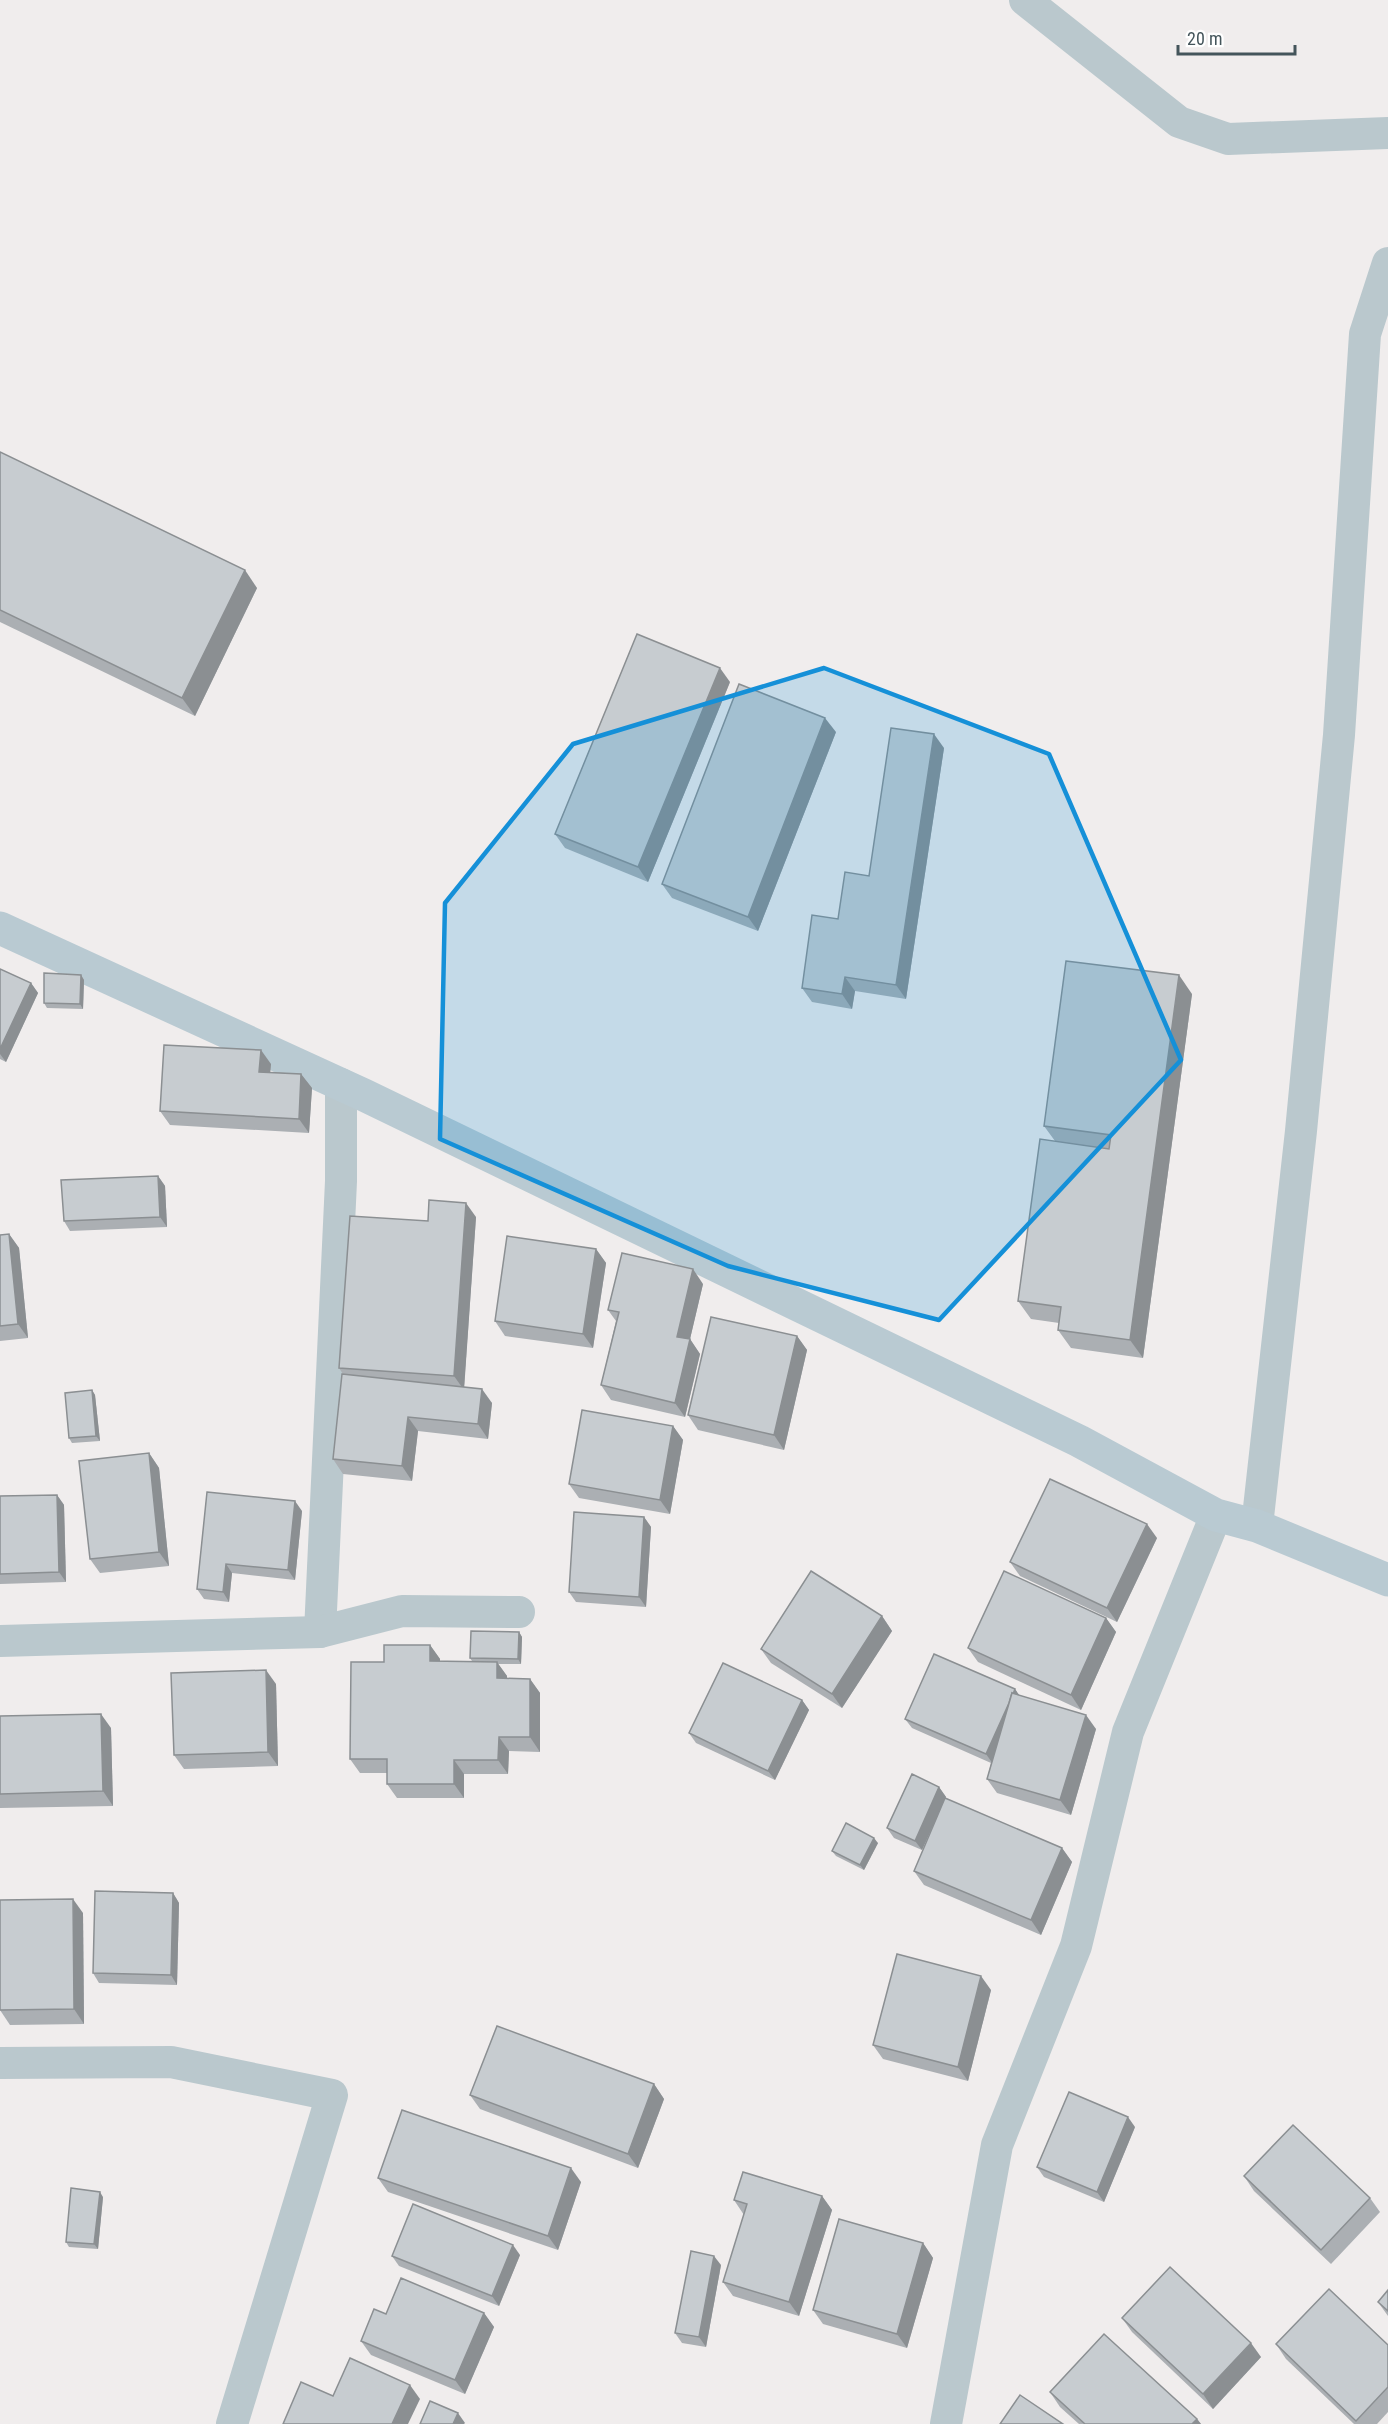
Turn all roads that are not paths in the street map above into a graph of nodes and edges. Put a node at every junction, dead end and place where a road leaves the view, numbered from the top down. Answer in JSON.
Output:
{"nodes":[{"id":1,"x":1025,"y":0,"type":"edge"},
{"id":2,"x":1388,"y":133,"type":"edge"},
{"id":3,"x":1388,"y":263,"type":"edge"},
{"id":4,"x":0,"y":928,"type":"edge"},
{"id":5,"x":340,"y":1084,"type":"junction"},
{"id":6,"x":1216,"y":1515,"type":"junction"},
{"id":7,"x":1257,"y":1526,"type":"junction"},
{"id":8,"x":1388,"y":1581,"type":"edge"},
{"id":9,"x":519,"y":1612,"type":"dead end"},
{"id":10,"x":320,"y":1632,"type":"junction"},
{"id":11,"x":0,"y":1641,"type":"edge"},
{"id":12,"x":0,"y":2063,"type":"edge"},
{"id":13,"x":232,"y":2424,"type":"edge"},
{"id":14,"x":946,"y":2424,"type":"edge"}],
"edges":[{"from":1,"to":2,"type":"street"},
{"from":3,"to":7,"type":"street"},
{"from":4,"to":5,"type":"street"},
{"from":5,"to":6,"type":"street"},
{"from":5,"to":10,"type":"street"},
{"from":6,"to":7,"type":"street"},
{"from":6,"to":14,"type":"street"},
{"from":7,"to":8,"type":"street"},
{"from":9,"to":10,"type":"street"},
{"from":10,"to":11,"type":"street"},
{"from":12,"to":13,"type":"street"}]}
